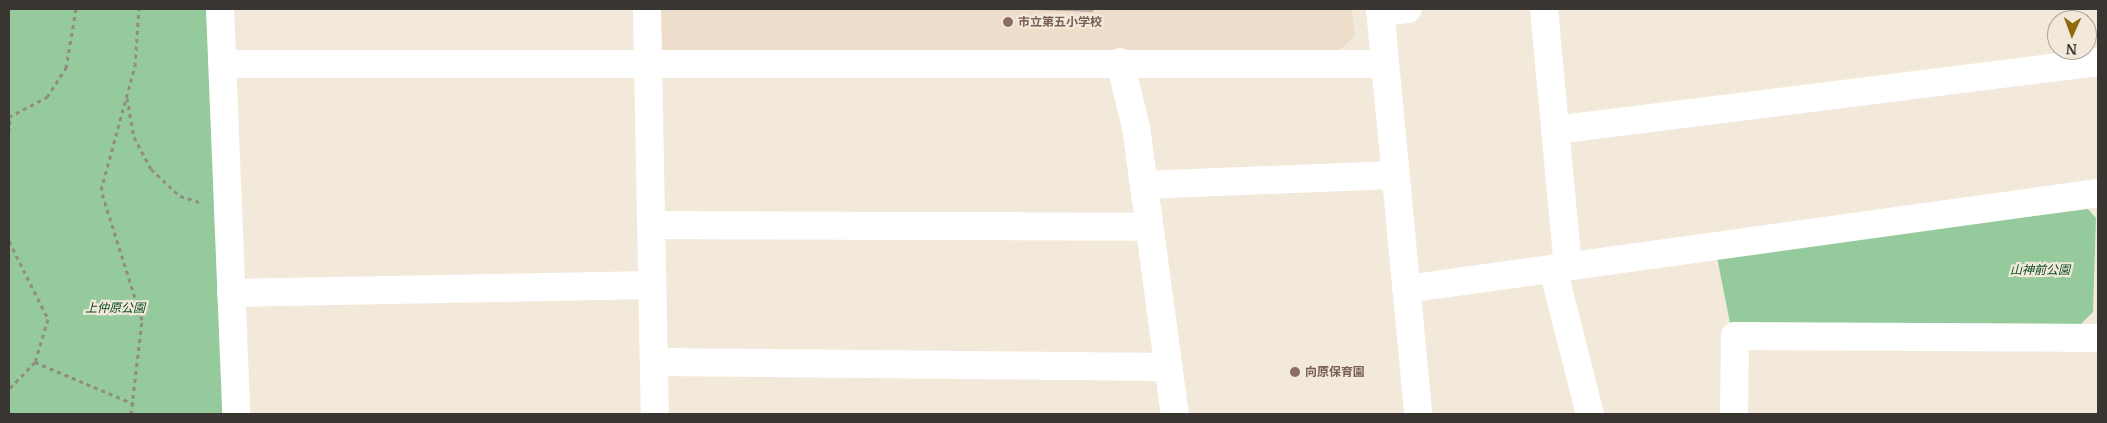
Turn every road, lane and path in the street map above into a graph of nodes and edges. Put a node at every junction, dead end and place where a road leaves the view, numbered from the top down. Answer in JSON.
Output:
{"nodes":[{"id":1,"x":76,"y":9,"type":"edge"},
{"id":2,"x":139,"y":9,"type":"edge"},
{"id":3,"x":220,"y":9,"type":"edge"},
{"id":4,"x":647,"y":9,"type":"edge"},
{"id":5,"x":1408,"y":9,"type":"edge"},
{"id":6,"x":1544,"y":9,"type":"edge"},
{"id":7,"x":1380,"y":10,"type":"edge"},
{"id":8,"x":1120,"y":62,"type":"junction"},
{"id":9,"x":2098,"y":62,"type":"edge"},
{"id":10,"x":222,"y":64,"type":"junction"},
{"id":11,"x":648,"y":64,"type":"junction"},
{"id":12,"x":1384,"y":64,"type":"junction"},
{"id":13,"x":127,"y":95,"type":"junction"},
{"id":14,"x":10,"y":117,"type":"edge"},
{"id":15,"x":1555,"y":130,"type":"junction"},
{"id":16,"x":9,"y":132,"type":"edge"},
{"id":17,"x":1394,"y":175,"type":"junction"},
{"id":18,"x":1144,"y":184,"type":"junction"},
{"id":19,"x":2098,"y":193,"type":"edge"},
{"id":20,"x":228,"y":208,"type":"junction"},
{"id":21,"x":651,"y":225,"type":"junction"},
{"id":22,"x":1148,"y":227,"type":"junction"},
{"id":23,"x":9,"y":241,"type":"edge"},
{"id":24,"x":1560,"y":268,"type":"junction"},
{"id":25,"x":652,"y":285,"type":"junction"},
{"id":26,"x":1406,"y":289,"type":"junction"},
{"id":27,"x":231,"y":293,"type":"junction"},
{"id":28,"x":2098,"y":338,"type":"edge"},
{"id":29,"x":35,"y":362,"type":"junction"},
{"id":30,"x":654,"y":362,"type":"junction"},
{"id":31,"x":1168,"y":368,"type":"junction"},
{"id":32,"x":9,"y":389,"type":"edge"},
{"id":33,"x":134,"y":404,"type":"junction"},
{"id":34,"x":131,"y":414,"type":"edge"},
{"id":35,"x":236,"y":414,"type":"edge"},
{"id":36,"x":655,"y":414,"type":"edge"},
{"id":37,"x":1175,"y":414,"type":"edge"},
{"id":38,"x":1418,"y":414,"type":"edge"},
{"id":39,"x":1590,"y":414,"type":"edge"},
{"id":40,"x":1734,"y":414,"type":"edge"}],
"edges":[{"from":1,"to":14,"type":"path"},
{"from":2,"to":13,"type":"path"},
{"from":3,"to":10,"type":"street"},
{"from":4,"to":11,"type":"street"},
{"from":5,"to":7,"type":"street"},
{"from":6,"to":15,"type":"street"},
{"from":7,"to":12,"type":"street"},
{"from":8,"to":11,"type":"street"},
{"from":8,"to":12,"type":"street"},
{"from":8,"to":18,"type":"street"},
{"from":9,"to":15,"type":"street"},
{"from":10,"to":11,"type":"street"},
{"from":10,"to":20,"type":"street"},
{"from":11,"to":21,"type":"street"},
{"from":12,"to":17,"type":"street"},
{"from":13,"to":20,"type":"path"},
{"from":13,"to":33,"type":"path"},
{"from":14,"to":16,"type":"path"},
{"from":15,"to":24,"type":"street"},
{"from":17,"to":18,"type":"street"},
{"from":17,"to":26,"type":"street"},
{"from":18,"to":22,"type":"street"},
{"from":19,"to":24,"type":"street"},
{"from":20,"to":27,"type":"street"},
{"from":21,"to":22,"type":"street"},
{"from":21,"to":25,"type":"street"},
{"from":22,"to":31,"type":"street"},
{"from":23,"to":29,"type":"path"},
{"from":24,"to":26,"type":"street"},
{"from":24,"to":39,"type":"street"},
{"from":25,"to":27,"type":"street"},
{"from":25,"to":30,"type":"street"},
{"from":26,"to":38,"type":"street"},
{"from":27,"to":35,"type":"street"},
{"from":28,"to":40,"type":"street"},
{"from":29,"to":32,"type":"path"},
{"from":29,"to":33,"type":"path"},
{"from":30,"to":31,"type":"street"},
{"from":30,"to":36,"type":"street"},
{"from":31,"to":37,"type":"street"},
{"from":33,"to":34,"type":"path"}]}
